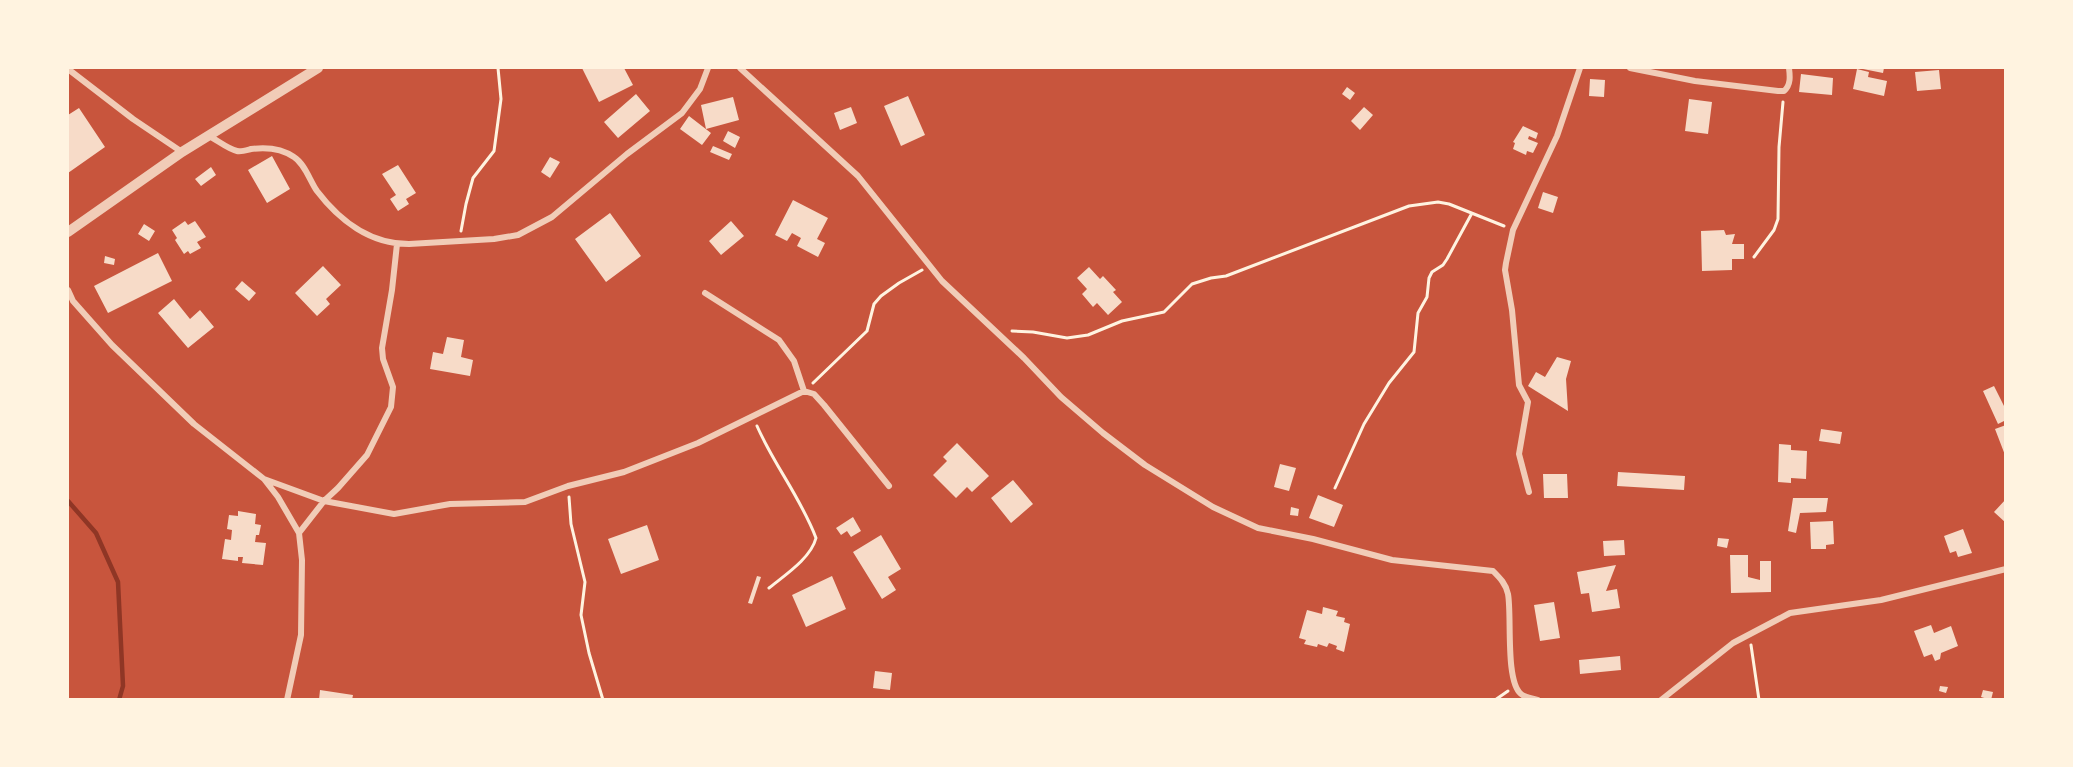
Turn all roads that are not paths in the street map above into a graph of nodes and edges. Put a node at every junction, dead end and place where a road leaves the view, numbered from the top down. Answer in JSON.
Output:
{"nodes":[{"id":1,"x":318,"y":68,"type":"edge"},
{"id":2,"x":708,"y":68,"type":"edge"},
{"id":3,"x":740,"y":68,"type":"edge"},
{"id":4,"x":1580,"y":68,"type":"edge"},
{"id":5,"x":1630,"y":68,"type":"edge"},
{"id":6,"x":1789,"y":68,"type":"edge"},
{"id":7,"x":68,"y":69,"type":"edge"},
{"id":8,"x":208,"y":135,"type":"junction"},
{"id":9,"x":182,"y":152,"type":"junction"},
{"id":10,"x":68,"y":232,"type":"edge"},
{"id":11,"x":398,"y":244,"type":"junction"},
{"id":12,"x":68,"y":290,"type":"edge"},
{"id":13,"x":705,"y":293,"type":"dead end"},
{"id":14,"x":804,"y":391,"type":"junction"},
{"id":15,"x":264,"y":479,"type":"junction"},
{"id":16,"x":889,"y":486,"type":"dead end"},
{"id":17,"x":1529,"y":492,"type":"dead end"},
{"id":18,"x":324,"y":501,"type":"junction"},
{"id":19,"x":299,"y":533,"type":"junction"},
{"id":20,"x":2006,"y":569,"type":"edge"},
{"id":21,"x":287,"y":699,"type":"edge"},
{"id":22,"x":1538,"y":699,"type":"edge"},
{"id":23,"x":1661,"y":699,"type":"edge"}],
"edges":[{"from":1,"to":8,"type":"street"},
{"from":2,"to":11,"type":"street"},
{"from":3,"to":22,"type":"street"},
{"from":4,"to":17,"type":"street"},
{"from":5,"to":6,"type":"street"},
{"from":7,"to":9,"type":"street"},
{"from":8,"to":9,"type":"street"},
{"from":8,"to":11,"type":"street"},
{"from":9,"to":10,"type":"street"},
{"from":11,"to":18,"type":"street"},
{"from":12,"to":15,"type":"street"},
{"from":13,"to":14,"type":"street"},
{"from":14,"to":16,"type":"street"},
{"from":14,"to":18,"type":"street"},
{"from":15,"to":18,"type":"street"},
{"from":15,"to":19,"type":"street"},
{"from":18,"to":19,"type":"street"},
{"from":19,"to":21,"type":"street"},
{"from":20,"to":23,"type":"street"}]}
